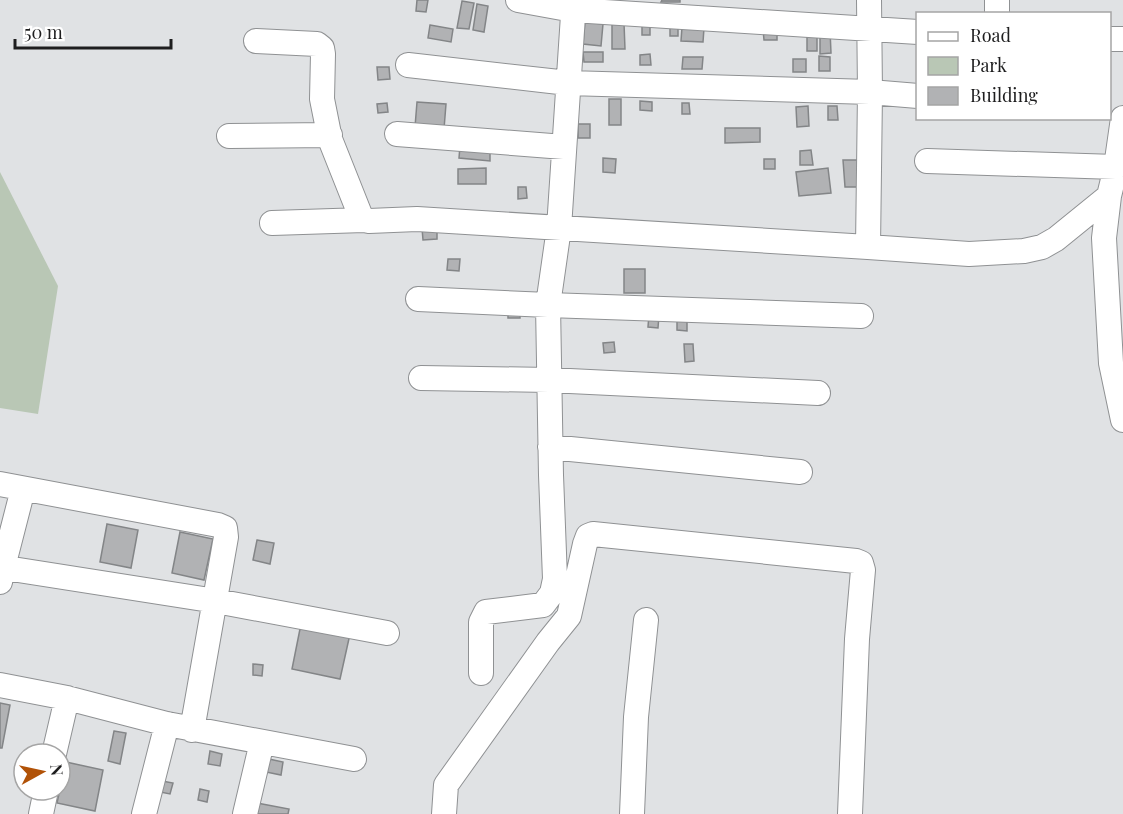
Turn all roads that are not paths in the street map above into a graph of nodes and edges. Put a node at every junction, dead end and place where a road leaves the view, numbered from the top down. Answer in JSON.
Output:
{"nodes":[{"id":1,"x":518,"y":0,"type":"edge"},
{"id":2,"x":869,"y":0,"type":"edge"},
{"id":3,"x":573,"y":5,"type":"edge"},
{"id":4,"x":869,"y":29,"type":"junction"},
{"id":5,"x":916,"y":32,"type":"edge"},
{"id":6,"x":256,"y":41,"type":"dead end"},
{"id":7,"x":408,"y":65,"type":"dead end"},
{"id":8,"x":568,"y":83,"type":"junction"},
{"id":9,"x":870,"y":92,"type":"junction"},
{"id":10,"x":916,"y":96,"type":"edge"},
{"id":11,"x":1123,"y":118,"type":"edge"},
{"id":12,"x":330,"y":135,"type":"junction"},
{"id":13,"x":397,"y":135,"type":"dead end"},
{"id":14,"x":229,"y":136,"type":"dead end"},
{"id":15,"x":564,"y":147,"type":"junction"},
{"id":16,"x":927,"y":161,"type":"dead end"},
{"id":17,"x":1116,"y":167,"type":"junction"},
{"id":18,"x":1109,"y":196,"type":"junction"},
{"id":19,"x":366,"y":221,"type":"junction"},
{"id":20,"x":272,"y":223,"type":"dead end"},
{"id":21,"x":559,"y":228,"type":"junction"},
{"id":22,"x":1104,"y":238,"type":"junction"},
{"id":23,"x":868,"y":247,"type":"junction"},
{"id":24,"x":1123,"y":261,"type":"edge"},
{"id":25,"x":418,"y":299,"type":"dead end"},
{"id":26,"x":548,"y":305,"type":"junction"},
{"id":27,"x":861,"y":316,"type":"dead end"},
{"id":28,"x":421,"y":378,"type":"dead end"},
{"id":29,"x":549,"y":380,"type":"junction"},
{"id":30,"x":818,"y":393,"type":"dead end"},
{"id":31,"x":1123,"y":420,"type":"edge"},
{"id":32,"x":550,"y":447,"type":"junction"},
{"id":33,"x":800,"y":472,"type":"dead end"},
{"id":34,"x":12,"y":486,"type":"edge"},
{"id":35,"x":1,"y":572,"type":"edge"},
{"id":36,"x":216,"y":601,"type":"junction"},
{"id":37,"x":646,"y":620,"type":"dead end"},
{"id":38,"x":387,"y":633,"type":"dead end"},
{"id":39,"x":481,"y":673,"type":"dead end"},
{"id":40,"x":0,"y":685,"type":"edge"},
{"id":41,"x":67,"y":698,"type":"junction"},
{"id":42,"x":166,"y":724,"type":"junction"},
{"id":43,"x":192,"y":730,"type":"junction"},
{"id":44,"x":57,"y":742,"type":"edge"},
{"id":45,"x":262,"y":742,"type":"junction"},
{"id":46,"x":354,"y":759,"type":"dead end"},
{"id":47,"x":144,"y":814,"type":"edge"},
{"id":48,"x":245,"y":814,"type":"edge"},
{"id":49,"x":444,"y":814,"type":"edge"},
{"id":50,"x":632,"y":814,"type":"edge"},
{"id":51,"x":850,"y":814,"type":"edge"}],
"edges":[{"from":1,"to":3,"type":"street"},
{"from":2,"to":4,"type":"street"},
{"from":3,"to":4,"type":"street"},
{"from":3,"to":8,"type":"street"},
{"from":4,"to":5,"type":"street"},
{"from":4,"to":9,"type":"street"},
{"from":6,"to":12,"type":"street"},
{"from":7,"to":8,"type":"street"},
{"from":8,"to":9,"type":"street"},
{"from":8,"to":15,"type":"street"},
{"from":9,"to":10,"type":"street"},
{"from":9,"to":23,"type":"street"},
{"from":11,"to":17,"type":"street"},
{"from":12,"to":14,"type":"street"},
{"from":12,"to":19,"type":"street"},
{"from":13,"to":15,"type":"street"},
{"from":15,"to":21,"type":"street"},
{"from":16,"to":17,"type":"street"},
{"from":17,"to":18,"type":"street"},
{"from":18,"to":22,"type":"street"},
{"from":18,"to":23,"type":"street"},
{"from":19,"to":20,"type":"street"},
{"from":19,"to":21,"type":"street"},
{"from":21,"to":23,"type":"street"},
{"from":21,"to":26,"type":"street"},
{"from":22,"to":24,"type":"street"},
{"from":22,"to":31,"type":"street"},
{"from":25,"to":26,"type":"street"},
{"from":26,"to":27,"type":"street"},
{"from":26,"to":29,"type":"street"},
{"from":28,"to":29,"type":"street"},
{"from":29,"to":30,"type":"street"},
{"from":29,"to":32,"type":"street"},
{"from":32,"to":33,"type":"street"},
{"from":32,"to":39,"type":"street"},
{"from":34,"to":35,"type":"street"},
{"from":34,"to":36,"type":"street"},
{"from":35,"to":36,"type":"street"},
{"from":36,"to":38,"type":"street"},
{"from":36,"to":43,"type":"street"},
{"from":37,"to":50,"type":"street"},
{"from":40,"to":41,"type":"street"},
{"from":41,"to":42,"type":"street"},
{"from":41,"to":44,"type":"street"},
{"from":42,"to":43,"type":"street"},
{"from":42,"to":47,"type":"street"},
{"from":43,"to":45,"type":"street"},
{"from":45,"to":46,"type":"street"},
{"from":45,"to":48,"type":"street"},
{"from":49,"to":51,"type":"street"}]}
